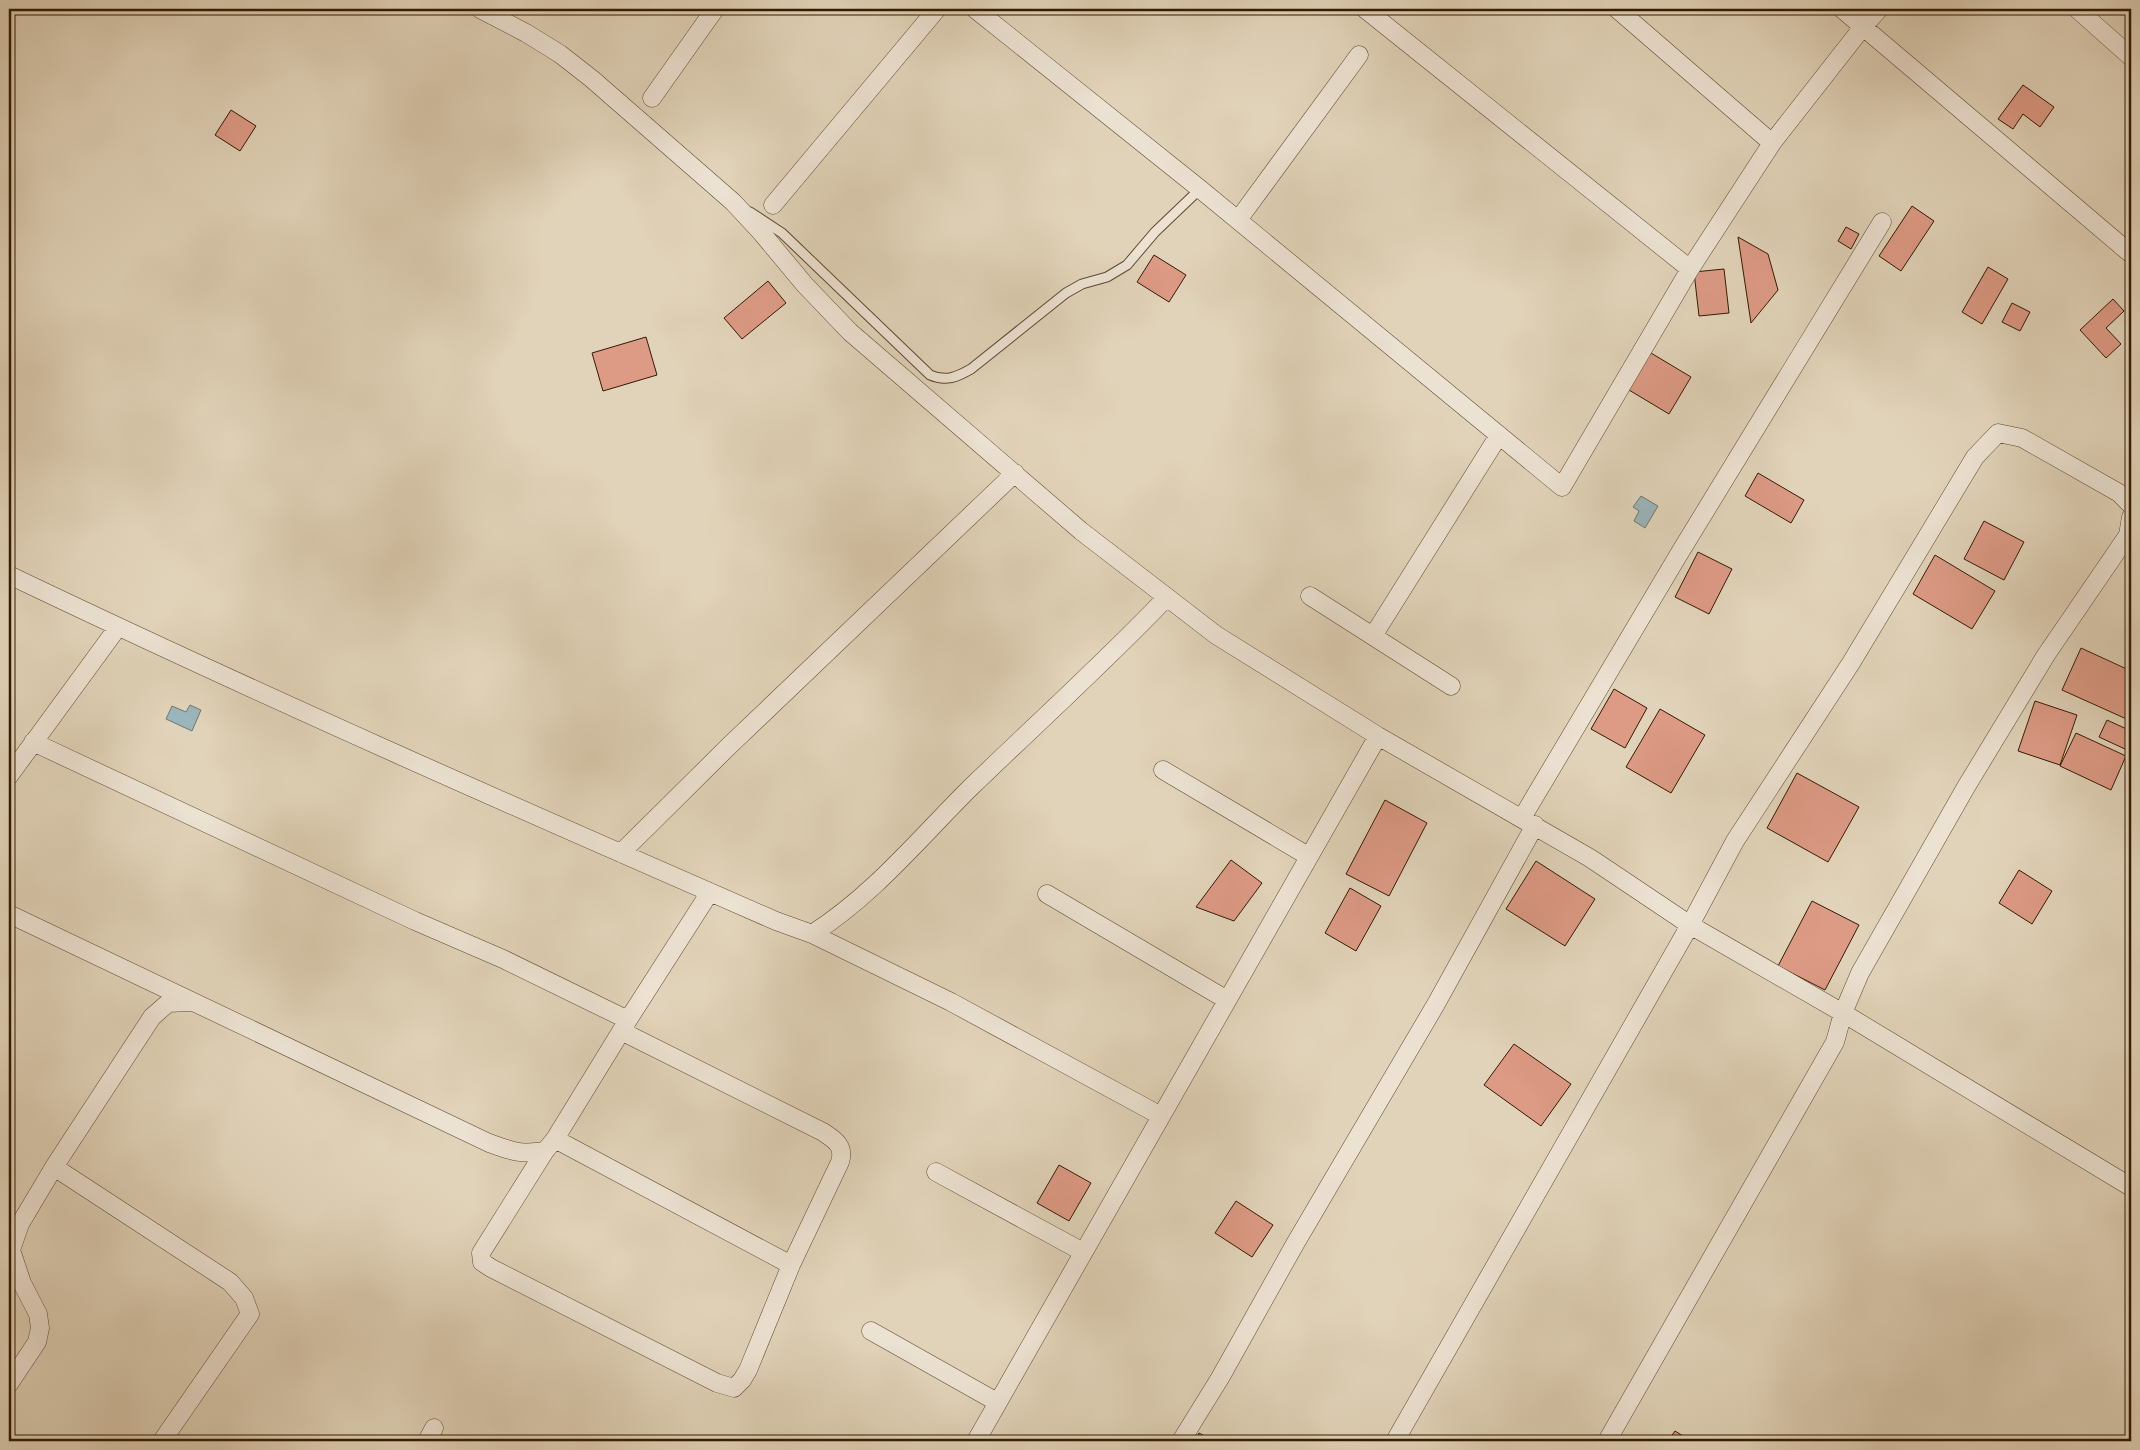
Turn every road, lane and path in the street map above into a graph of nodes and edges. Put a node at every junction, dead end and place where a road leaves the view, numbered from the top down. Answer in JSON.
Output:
{"nodes":[{"id":1,"x":480,"y":9,"type":"edge"},
{"id":2,"x":715,"y":9,"type":"edge"},
{"id":3,"x":937,"y":9,"type":"edge"},
{"id":4,"x":975,"y":9,"type":"edge"},
{"id":5,"x":1365,"y":9,"type":"edge"},
{"id":6,"x":1617,"y":9,"type":"edge"},
{"id":7,"x":1842,"y":9,"type":"edge"},
{"id":8,"x":1879,"y":9,"type":"edge"},
{"id":9,"x":2077,"y":9,"type":"edge"},
{"id":10,"x":1862,"y":28,"type":"junction"},
{"id":11,"x":1359,"y":55,"type":"dead end"},
{"id":12,"x":2131,"y":57,"type":"edge"},
{"id":13,"x":652,"y":98,"type":"dead end"},
{"id":14,"x":1772,"y":143,"type":"junction"},
{"id":15,"x":1200,"y":189,"type":"junction"},
{"id":16,"x":733,"y":202,"type":"junction"},
{"id":17,"x":773,"y":205,"type":"dead end"},
{"id":18,"x":1238,"y":220,"type":"junction"},
{"id":19,"x":1882,"y":222,"type":"dead end"},
{"id":20,"x":2131,"y":254,"type":"edge"},
{"id":21,"x":1690,"y":270,"type":"junction"},
{"id":22,"x":1499,"y":435,"type":"junction"},
{"id":23,"x":1015,"y":473,"type":"junction"},
{"id":24,"x":2131,"y":505,"type":"edge"},
{"id":25,"x":2131,"y":517,"type":"edge"},
{"id":26,"x":9,"y":575,"type":"edge"},
{"id":27,"x":1310,"y":596,"type":"dead end"},
{"id":28,"x":1166,"y":597,"type":"junction"},
{"id":29,"x":118,"y":627,"type":"junction"},
{"id":30,"x":1373,"y":636,"type":"junction"},
{"id":31,"x":1451,"y":686,"type":"dead end"},
{"id":32,"x":1378,"y":736,"type":"junction"},
{"id":33,"x":33,"y":742,"type":"junction"},
{"id":34,"x":1163,"y":770,"type":"dead end"},
{"id":35,"x":9,"y":776,"type":"edge"},
{"id":36,"x":1529,"y":822,"type":"junction"},
{"id":37,"x":622,"y":853,"type":"junction"},
{"id":38,"x":1308,"y":856,"type":"junction"},
{"id":39,"x":710,"y":892,"type":"junction"},
{"id":40,"x":1047,"y":894,"type":"dead end"},
{"id":41,"x":9,"y":914,"type":"edge"},
{"id":42,"x":1690,"y":925,"type":"junction"},
{"id":43,"x":812,"y":934,"type":"junction"},
{"id":44,"x":1227,"y":1000,"type":"junction"},
{"id":45,"x":192,"y":1002,"type":"junction"},
{"id":46,"x":1843,"y":1013,"type":"junction"},
{"id":47,"x":624,"y":1025,"type":"junction"},
{"id":48,"x":1161,"y":1116,"type":"junction"},
{"id":49,"x":550,"y":1145,"type":"junction"},
{"id":50,"x":54,"y":1167,"type":"junction"},
{"id":51,"x":936,"y":1172,"type":"dead end"},
{"id":52,"x":2131,"y":1187,"type":"edge"},
{"id":53,"x":10,"y":1250,"type":"edge"},
{"id":54,"x":1084,"y":1252,"type":"junction"},
{"id":55,"x":791,"y":1265,"type":"junction"},
{"id":56,"x":871,"y":1331,"type":"dead end"},
{"id":57,"x":9,"y":1384,"type":"edge"},
{"id":58,"x":997,"y":1402,"type":"junction"},
{"id":59,"x":162,"y":1441,"type":"edge"},
{"id":60,"x":976,"y":1441,"type":"edge"},
{"id":61,"x":1182,"y":1441,"type":"edge"},
{"id":62,"x":1395,"y":1441,"type":"edge"},
{"id":63,"x":1606,"y":1441,"type":"edge"}],
"edges":[{"from":1,"to":16,"type":"street"},
{"from":2,"to":13,"type":"street"},
{"from":3,"to":17,"type":"street"},
{"from":4,"to":15,"type":"street"},
{"from":5,"to":21,"type":"street"},
{"from":6,"to":14,"type":"street"},
{"from":7,"to":10,"type":"street"},
{"from":8,"to":10,"type":"street"},
{"from":9,"to":12,"type":"street"},
{"from":10,"to":14,"type":"street"},
{"from":10,"to":20,"type":"street"},
{"from":11,"to":18,"type":"street"},
{"from":14,"to":21,"type":"street"},
{"from":15,"to":16,"type":"lane"},
{"from":15,"to":18,"type":"street"},
{"from":16,"to":23,"type":"street"},
{"from":18,"to":22,"type":"street"},
{"from":19,"to":36,"type":"street"},
{"from":21,"to":22,"type":"street"},
{"from":22,"to":30,"type":"street"},
{"from":23,"to":28,"type":"street"},
{"from":23,"to":37,"type":"street"},
{"from":24,"to":42,"type":"street"},
{"from":25,"to":46,"type":"street"},
{"from":26,"to":29,"type":"street"},
{"from":27,"to":30,"type":"street"},
{"from":28,"to":32,"type":"street"},
{"from":28,"to":43,"type":"street"},
{"from":29,"to":33,"type":"street"},
{"from":29,"to":37,"type":"street"},
{"from":30,"to":31,"type":"street"},
{"from":32,"to":36,"type":"street"},
{"from":32,"to":38,"type":"street"},
{"from":33,"to":35,"type":"street"},
{"from":33,"to":47,"type":"street"},
{"from":34,"to":38,"type":"street"},
{"from":36,"to":42,"type":"street"},
{"from":36,"to":61,"type":"street"},
{"from":37,"to":39,"type":"street"},
{"from":38,"to":44,"type":"street"},
{"from":39,"to":43,"type":"street"},
{"from":39,"to":47,"type":"street"},
{"from":40,"to":44,"type":"street"},
{"from":41,"to":45,"type":"street"},
{"from":42,"to":46,"type":"street"},
{"from":42,"to":62,"type":"street"},
{"from":43,"to":48,"type":"street"},
{"from":44,"to":48,"type":"street"},
{"from":45,"to":49,"type":"street"},
{"from":45,"to":50,"type":"street"},
{"from":46,"to":52,"type":"street"},
{"from":46,"to":63,"type":"street"},
{"from":47,"to":49,"type":"street"},
{"from":47,"to":55,"type":"street"},
{"from":48,"to":54,"type":"street"},
{"from":49,"to":55,"type":"street"},
{"from":49,"to":55,"type":"street"},
{"from":50,"to":53,"type":"street"},
{"from":50,"to":59,"type":"street"},
{"from":51,"to":54,"type":"street"},
{"from":53,"to":57,"type":"street"},
{"from":54,"to":58,"type":"street"},
{"from":56,"to":58,"type":"street"},
{"from":58,"to":60,"type":"street"}]}
